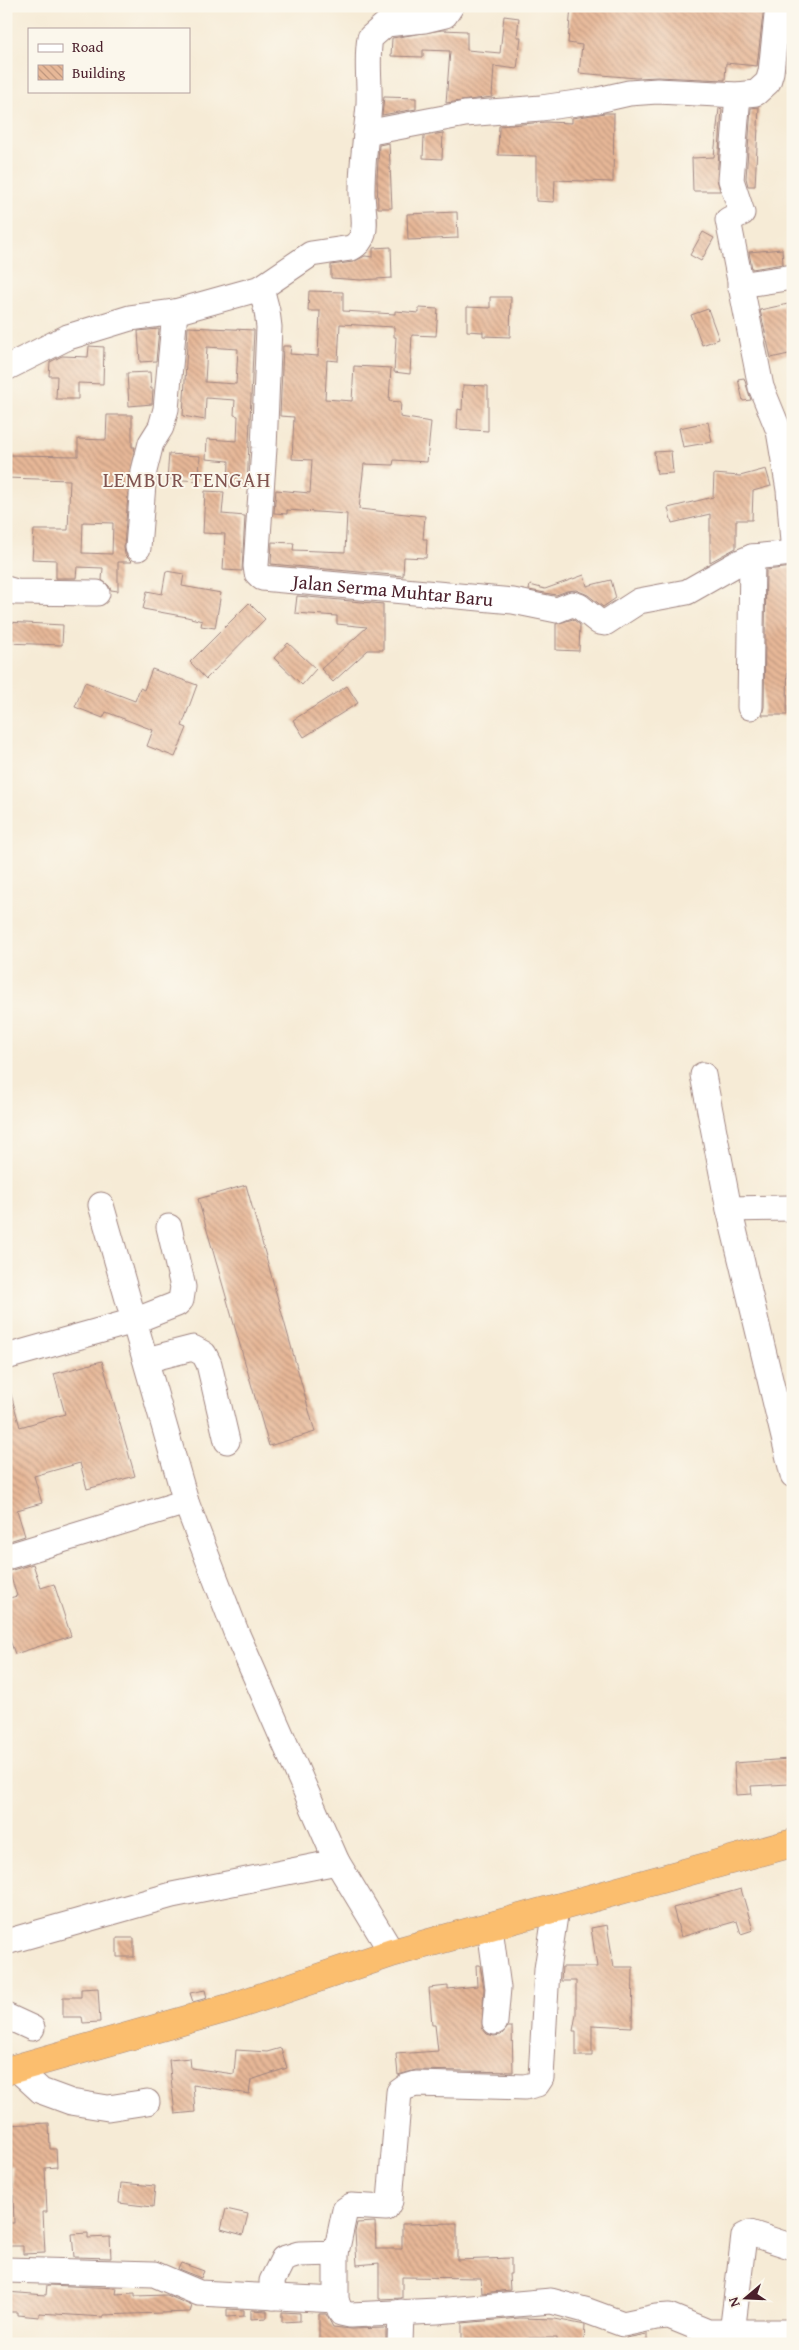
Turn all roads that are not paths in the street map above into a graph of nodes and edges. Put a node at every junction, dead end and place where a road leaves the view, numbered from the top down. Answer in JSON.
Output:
{"nodes":[{"id":1,"x":451,"y":6,"type":"edge"},
{"id":2,"x":778,"y":6,"type":"edge"},
{"id":3,"x":738,"y":95,"type":"junction"},
{"id":4,"x":366,"y":133,"type":"junction"},
{"id":5,"x":793,"y":277,"type":"edge"},
{"id":6,"x":740,"y":285,"type":"junction"},
{"id":7,"x":261,"y":288,"type":"junction"},
{"id":8,"x":175,"y":312,"type":"junction"},
{"id":9,"x":6,"y":368,"type":"edge"},
{"id":10,"x":783,"y":416,"type":"edge"},
{"id":11,"x":793,"y":542,"type":"edge"},
{"id":12,"x":138,"y":548,"type":"dead end"},
{"id":13,"x":793,"y":553,"type":"edge"},
{"id":14,"x":752,"y":557,"type":"junction"},
{"id":15,"x":6,"y":589,"type":"edge"},
{"id":16,"x":97,"y":593,"type":"dead end"},
{"id":17,"x":750,"y":707,"type":"dead end"},
{"id":18,"x":703,"y":1075,"type":"dead end"},
{"id":19,"x":101,"y":1205,"type":"dead end"},
{"id":20,"x":793,"y":1208,"type":"edge"},
{"id":21,"x":729,"y":1209,"type":"junction"},
{"id":22,"x":169,"y":1227,"type":"dead end"},
{"id":23,"x":134,"y":1321,"type":"junction"},
{"id":24,"x":6,"y":1357,"type":"edge"},
{"id":25,"x":146,"y":1360,"type":"junction"},
{"id":26,"x":227,"y":1441,"type":"dead end"},
{"id":27,"x":793,"y":1475,"type":"edge"},
{"id":28,"x":186,"y":1502,"type":"junction"},
{"id":29,"x":6,"y":1557,"type":"edge"},
{"id":30,"x":793,"y":1843,"type":"edge"},
{"id":31,"x":337,"y":1862,"type":"junction"},
{"id":32,"x":556,"y":1909,"type":"junction"},
{"id":33,"x":490,"y":1928,"type":"junction"},
{"id":34,"x":6,"y":1942,"type":"edge"},
{"id":35,"x":392,"y":1953,"type":"junction"},
{"id":36,"x":6,"y":2016,"type":"edge"},
{"id":37,"x":494,"y":2022,"type":"dead end"},
{"id":38,"x":32,"y":2028,"type":"dead end"},
{"id":39,"x":11,"y":2070,"type":"edge"},
{"id":40,"x":147,"y":2102,"type":"dead end"},
{"id":41,"x":793,"y":2246,"type":"edge"},
{"id":42,"x":336,"y":2253,"type":"junction"},
{"id":43,"x":6,"y":2270,"type":"edge"},
{"id":44,"x":273,"y":2297,"type":"junction"},
{"id":45,"x":336,"y":2300,"type":"junction"},
{"id":46,"x":401,"y":2312,"type":"junction"},
{"id":47,"x":793,"y":2332,"type":"edge"},
{"id":48,"x":732,"y":2333,"type":"junction"},
{"id":49,"x":400,"y":2344,"type":"edge"}],
"edges":[{"from":1,"to":4,"type":"street"},
{"from":2,"to":3,"type":"street"},
{"from":3,"to":4,"type":"street"},
{"from":3,"to":6,"type":"street"},
{"from":4,"to":7,"type":"street"},
{"from":5,"to":6,"type":"street"},
{"from":6,"to":10,"type":"street"},
{"from":7,"to":8,"type":"street"},
{"from":7,"to":14,"type":"street","name":"Jalan Serma Muhtar Baru"},
{"from":8,"to":9,"type":"street"},
{"from":8,"to":12,"type":"street"},
{"from":10,"to":11,"type":"street"},
{"from":13,"to":14,"type":"street","name":"Jalan Serma Muhtar Baru"},
{"from":14,"to":17,"type":"street"},
{"from":15,"to":16,"type":"street"},
{"from":18,"to":21,"type":"street"},
{"from":19,"to":23,"type":"street"},
{"from":20,"to":21,"type":"street"},
{"from":21,"to":27,"type":"street"},
{"from":22,"to":23,"type":"street"},
{"from":23,"to":24,"type":"street"},
{"from":23,"to":25,"type":"street"},
{"from":25,"to":26,"type":"street"},
{"from":25,"to":28,"type":"street"},
{"from":28,"to":29,"type":"street"},
{"from":28,"to":31,"type":"street"},
{"from":30,"to":32,"type":"highway"},
{"from":31,"to":34,"type":"street"},
{"from":31,"to":35,"type":"street"},
{"from":32,"to":33,"type":"highway"},
{"from":32,"to":42,"type":"street"},
{"from":33,"to":35,"type":"highway"},
{"from":33,"to":37,"type":"street"},
{"from":35,"to":39,"type":"highway"},
{"from":36,"to":38,"type":"street"},
{"from":39,"to":40,"type":"street"},
{"from":41,"to":48,"type":"street"},
{"from":42,"to":44,"type":"street"},
{"from":42,"to":45,"type":"street"},
{"from":43,"to":44,"type":"street"},
{"from":44,"to":45,"type":"street"},
{"from":45,"to":46,"type":"street"},
{"from":46,"to":48,"type":"street"},
{"from":46,"to":49,"type":"street"},
{"from":47,"to":48,"type":"street"}]}
